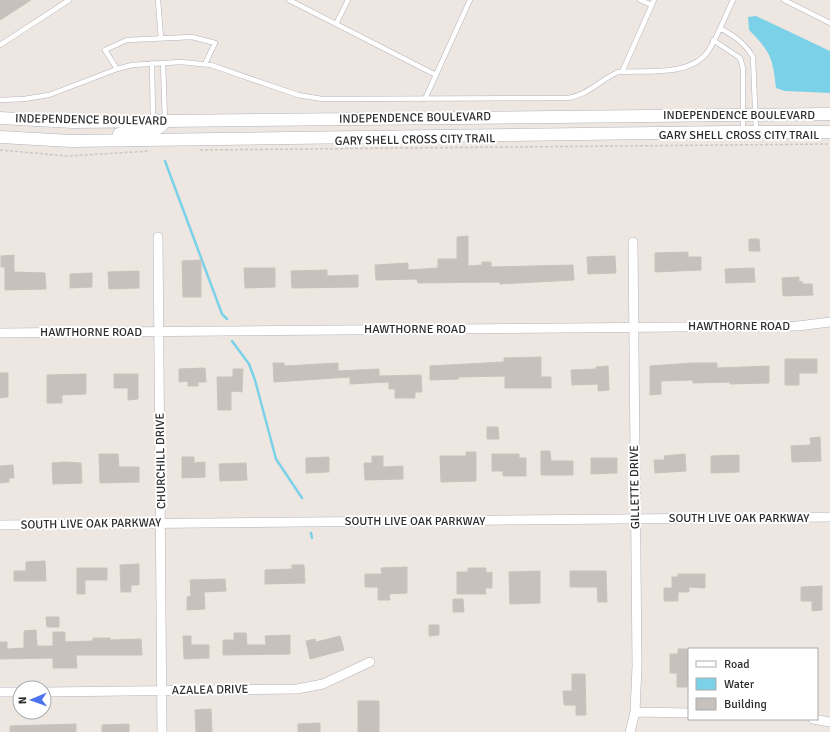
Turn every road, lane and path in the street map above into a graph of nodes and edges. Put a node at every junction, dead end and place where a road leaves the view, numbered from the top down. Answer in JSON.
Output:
{"nodes":[{"id":1,"x":69,"y":0,"type":"edge"},
{"id":2,"x":158,"y":0,"type":"edge"},
{"id":3,"x":289,"y":0,"type":"edge"},
{"id":4,"x":348,"y":0,"type":"edge"},
{"id":5,"x":470,"y":0,"type":"edge"},
{"id":6,"x":640,"y":0,"type":"edge"},
{"id":7,"x":654,"y":0,"type":"edge"},
{"id":8,"x":733,"y":0,"type":"edge"},
{"id":9,"x":784,"y":0,"type":"edge"},
{"id":10,"x":652,"y":5,"type":"junction"},
{"id":11,"x":830,"y":23,"type":"edge"},
{"id":12,"x":336,"y":24,"type":"junction"},
{"id":13,"x":720,"y":28,"type":"junction"},
{"id":14,"x":161,"y":38,"type":"junction"},
{"id":15,"x":713,"y":40,"type":"junction"},
{"id":16,"x":0,"y":44,"type":"edge"},
{"id":17,"x":152,"y":63,"type":"junction"},
{"id":18,"x":163,"y":63,"type":"junction"},
{"id":19,"x":205,"y":64,"type":"junction"},
{"id":20,"x":117,"y":69,"type":"junction"},
{"id":21,"x":622,"y":72,"type":"junction"},
{"id":22,"x":436,"y":75,"type":"junction"},
{"id":23,"x":425,"y":99,"type":"junction"},
{"id":24,"x":0,"y":100,"type":"edge"},
{"id":25,"x":830,"y":114,"type":"edge"},
{"id":26,"x":743,"y":115,"type":"junction"},
{"id":27,"x":756,"y":115,"type":"junction"},
{"id":28,"x":0,"y":118,"type":"edge"},
{"id":29,"x":159,"y":121,"type":"junction"},
{"id":30,"x":743,"y":132,"type":"junction"},
{"id":31,"x":756,"y":132,"type":"junction"},
{"id":32,"x":830,"y":132,"type":"edge"},
{"id":33,"x":0,"y":137,"type":"edge"},
{"id":34,"x":70,"y":141,"type":"junction"},
{"id":35,"x":830,"y":144,"type":"edge"},
{"id":36,"x":0,"y":150,"type":"edge"},
{"id":37,"x":200,"y":150,"type":"dead end"},
{"id":38,"x":153,"y":151,"type":"dead end"},
{"id":39,"x":158,"y":237,"type":"dead end"},
{"id":40,"x":633,"y":242,"type":"dead end"},
{"id":41,"x":830,"y":322,"type":"edge"},
{"id":42,"x":634,"y":327,"type":"junction"},
{"id":43,"x":159,"y":332,"type":"junction"},
{"id":44,"x":0,"y":333,"type":"edge"},
{"id":45,"x":830,"y":517,"type":"edge"},
{"id":46,"x":635,"y":519,"type":"junction"},
{"id":47,"x":162,"y":523,"type":"junction"},
{"id":48,"x":0,"y":526,"type":"edge"},
{"id":49,"x":370,"y":662,"type":"dead end"},
{"id":50,"x":162,"y":691,"type":"junction"},
{"id":51,"x":0,"y":692,"type":"edge"},
{"id":52,"x":12,"y":692,"type":"edge"},
{"id":53,"x":52,"y":692,"type":"edge"},
{"id":54,"x":635,"y":712,"type":"junction"},
{"id":55,"x":688,"y":714,"type":"edge"},
{"id":56,"x":818,"y":720,"type":"edge"},
{"id":57,"x":830,"y":722,"type":"edge"},
{"id":58,"x":162,"y":732,"type":"edge"},
{"id":59,"x":630,"y":732,"type":"edge"}],
"edges":[{"from":1,"to":16,"type":"lane"},
{"from":2,"to":14,"type":"lane"},
{"from":3,"to":12,"type":"lane"},
{"from":4,"to":12,"type":"lane"},
{"from":5,"to":22,"type":"lane"},
{"from":6,"to":10,"type":"lane"},
{"from":7,"to":10,"type":"lane"},
{"from":8,"to":13,"type":"lane"},
{"from":9,"to":11,"type":"lane"},
{"from":10,"to":21,"type":"lane"},
{"from":12,"to":22,"type":"lane"},
{"from":13,"to":15,"type":"lane"},
{"from":13,"to":27,"type":"lane"},
{"from":14,"to":19,"type":"lane"},
{"from":14,"to":20,"type":"lane"},
{"from":15,"to":21,"type":"lane"},
{"from":15,"to":26,"type":"lane"},
{"from":17,"to":18,"type":"lane"},
{"from":17,"to":20,"type":"lane"},
{"from":17,"to":29,"type":"lane"},
{"from":18,"to":19,"type":"lane"},
{"from":18,"to":29,"type":"lane"},
{"from":19,"to":23,"type":"lane"},
{"from":20,"to":24,"type":"lane"},
{"from":21,"to":23,"type":"lane"},
{"from":22,"to":23,"type":"lane"},
{"from":25,"to":27,"type":"main road","name":"INDEPENDENCE BOULEVARD"},
{"from":26,"to":27,"type":"main road","name":"INDEPENDENCE BOULEVARD"},
{"from":26,"to":29,"type":"main road","name":"INDEPENDENCE BOULEVARD"},
{"from":26,"to":30,"type":"lane"},
{"from":27,"to":31,"type":"lane"},
{"from":28,"to":29,"type":"main road","name":"INDEPENDENCE BOULEVARD"},
{"from":29,"to":34,"type":"main road"},
{"from":30,"to":31,"type":"main road","name":"INDEPENDENCE BOULEVARD"},
{"from":30,"to":34,"type":"main road","name":"INDEPENDENCE BOULEVARD"},
{"from":31,"to":32,"type":"main road","name":"INDEPENDENCE BOULEVARD"},
{"from":33,"to":34,"type":"main road","name":"INDEPENDENCE BOULEVARD"},
{"from":35,"to":37,"type":"path","name":"GARY SHELL CROSS CITY TRAIL"},
{"from":36,"to":38,"type":"path"},
{"from":39,"to":43,"type":"street","name":"CHURCHILL DRIVE"},
{"from":40,"to":42,"type":"street","name":"GILLETTE DRIVE"},
{"from":41,"to":42,"type":"street","name":"HAWTHORNE ROAD"},
{"from":42,"to":43,"type":"street","name":"HAWTHORNE ROAD"},
{"from":42,"to":46,"type":"street","name":"GILLETTE DRIVE"},
{"from":43,"to":44,"type":"street","name":"HAWTHORNE ROAD"},
{"from":43,"to":47,"type":"street","name":"CHURCHILL DRIVE"},
{"from":45,"to":46,"type":"street","name":"SOUTH LIVE OAK PARKWAY"},
{"from":46,"to":47,"type":"street","name":"SOUTH LIVE OAK PARKWAY"},
{"from":46,"to":54,"type":"street","name":"GILLETTE DRIVE"},
{"from":47,"to":48,"type":"street","name":"SOUTH LIVE OAK PARKWAY"},
{"from":47,"to":50,"type":"street","name":"CHURCHILL DRIVE"},
{"from":49,"to":50,"type":"street","name":"AZALEA DRIVE"},
{"from":50,"to":53,"type":"street","name":"AZALEA DRIVE"},
{"from":50,"to":58,"type":"street","name":"CHURCHILL DRIVE"},
{"from":51,"to":52,"type":"street"},
{"from":54,"to":55,"type":"street"},
{"from":54,"to":59,"type":"street","name":"GILLETTE DRIVE"},
{"from":56,"to":57,"type":"street"}]}
